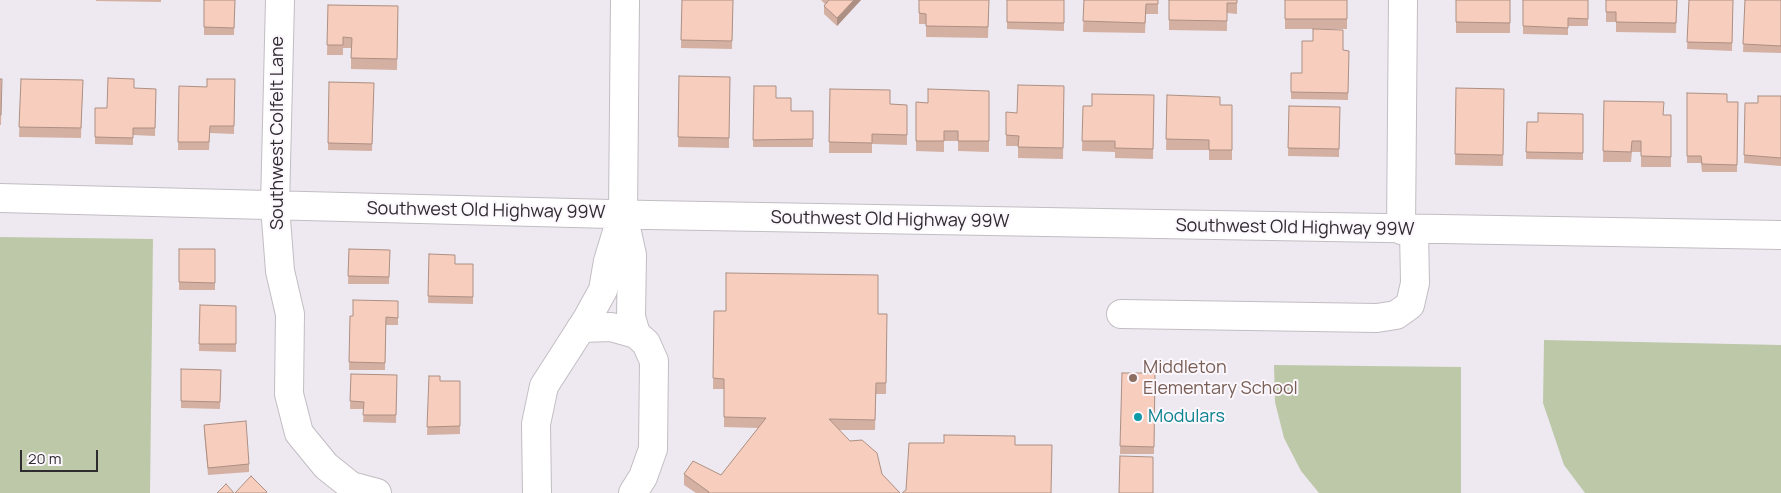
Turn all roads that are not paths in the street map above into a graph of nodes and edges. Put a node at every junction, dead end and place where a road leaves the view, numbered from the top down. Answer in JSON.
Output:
{"nodes":[{"id":1,"x":280,"y":0,"type":"edge"},
{"id":2,"x":625,"y":0,"type":"edge"},
{"id":3,"x":1403,"y":0,"type":"edge"},
{"id":4,"x":0,"y":198,"type":"edge"},
{"id":5,"x":275,"y":206,"type":"junction"},
{"id":6,"x":623,"y":214,"type":"junction"},
{"id":7,"x":1408,"y":230,"type":"junction"},
{"id":8,"x":1781,"y":235,"type":"edge"},
{"id":9,"x":1122,"y":314,"type":"dead end"},
{"id":10,"x":581,"y":328,"type":"junction"},
{"id":11,"x":636,"y":334,"type":"junction"},
{"id":12,"x":377,"y":493,"type":"edge"},
{"id":13,"x":537,"y":493,"type":"edge"},
{"id":14,"x":634,"y":493,"type":"edge"}],
"edges":[{"from":1,"to":5,"type":"street","name":"Southwest Colfelt Lane"},
{"from":2,"to":6,"type":"street"},
{"from":3,"to":7,"type":"street"},
{"from":4,"to":5,"type":"street","name":"Southwest Old Highway 99W"},
{"from":5,"to":6,"type":"street","name":"Southwest Old Highway 99W"},
{"from":5,"to":12,"type":"street","name":"Southwest Colfelt Lane"},
{"from":6,"to":7,"type":"street","name":"Southwest Old Highway 99W"},
{"from":6,"to":10,"type":"street"},
{"from":6,"to":11,"type":"street"},
{"from":7,"to":8,"type":"street","name":"Southwest Old Highway 99W"},
{"from":7,"to":9,"type":"street"},
{"from":10,"to":11,"type":"street"},
{"from":10,"to":13,"type":"street"},
{"from":11,"to":14,"type":"street"}]}
